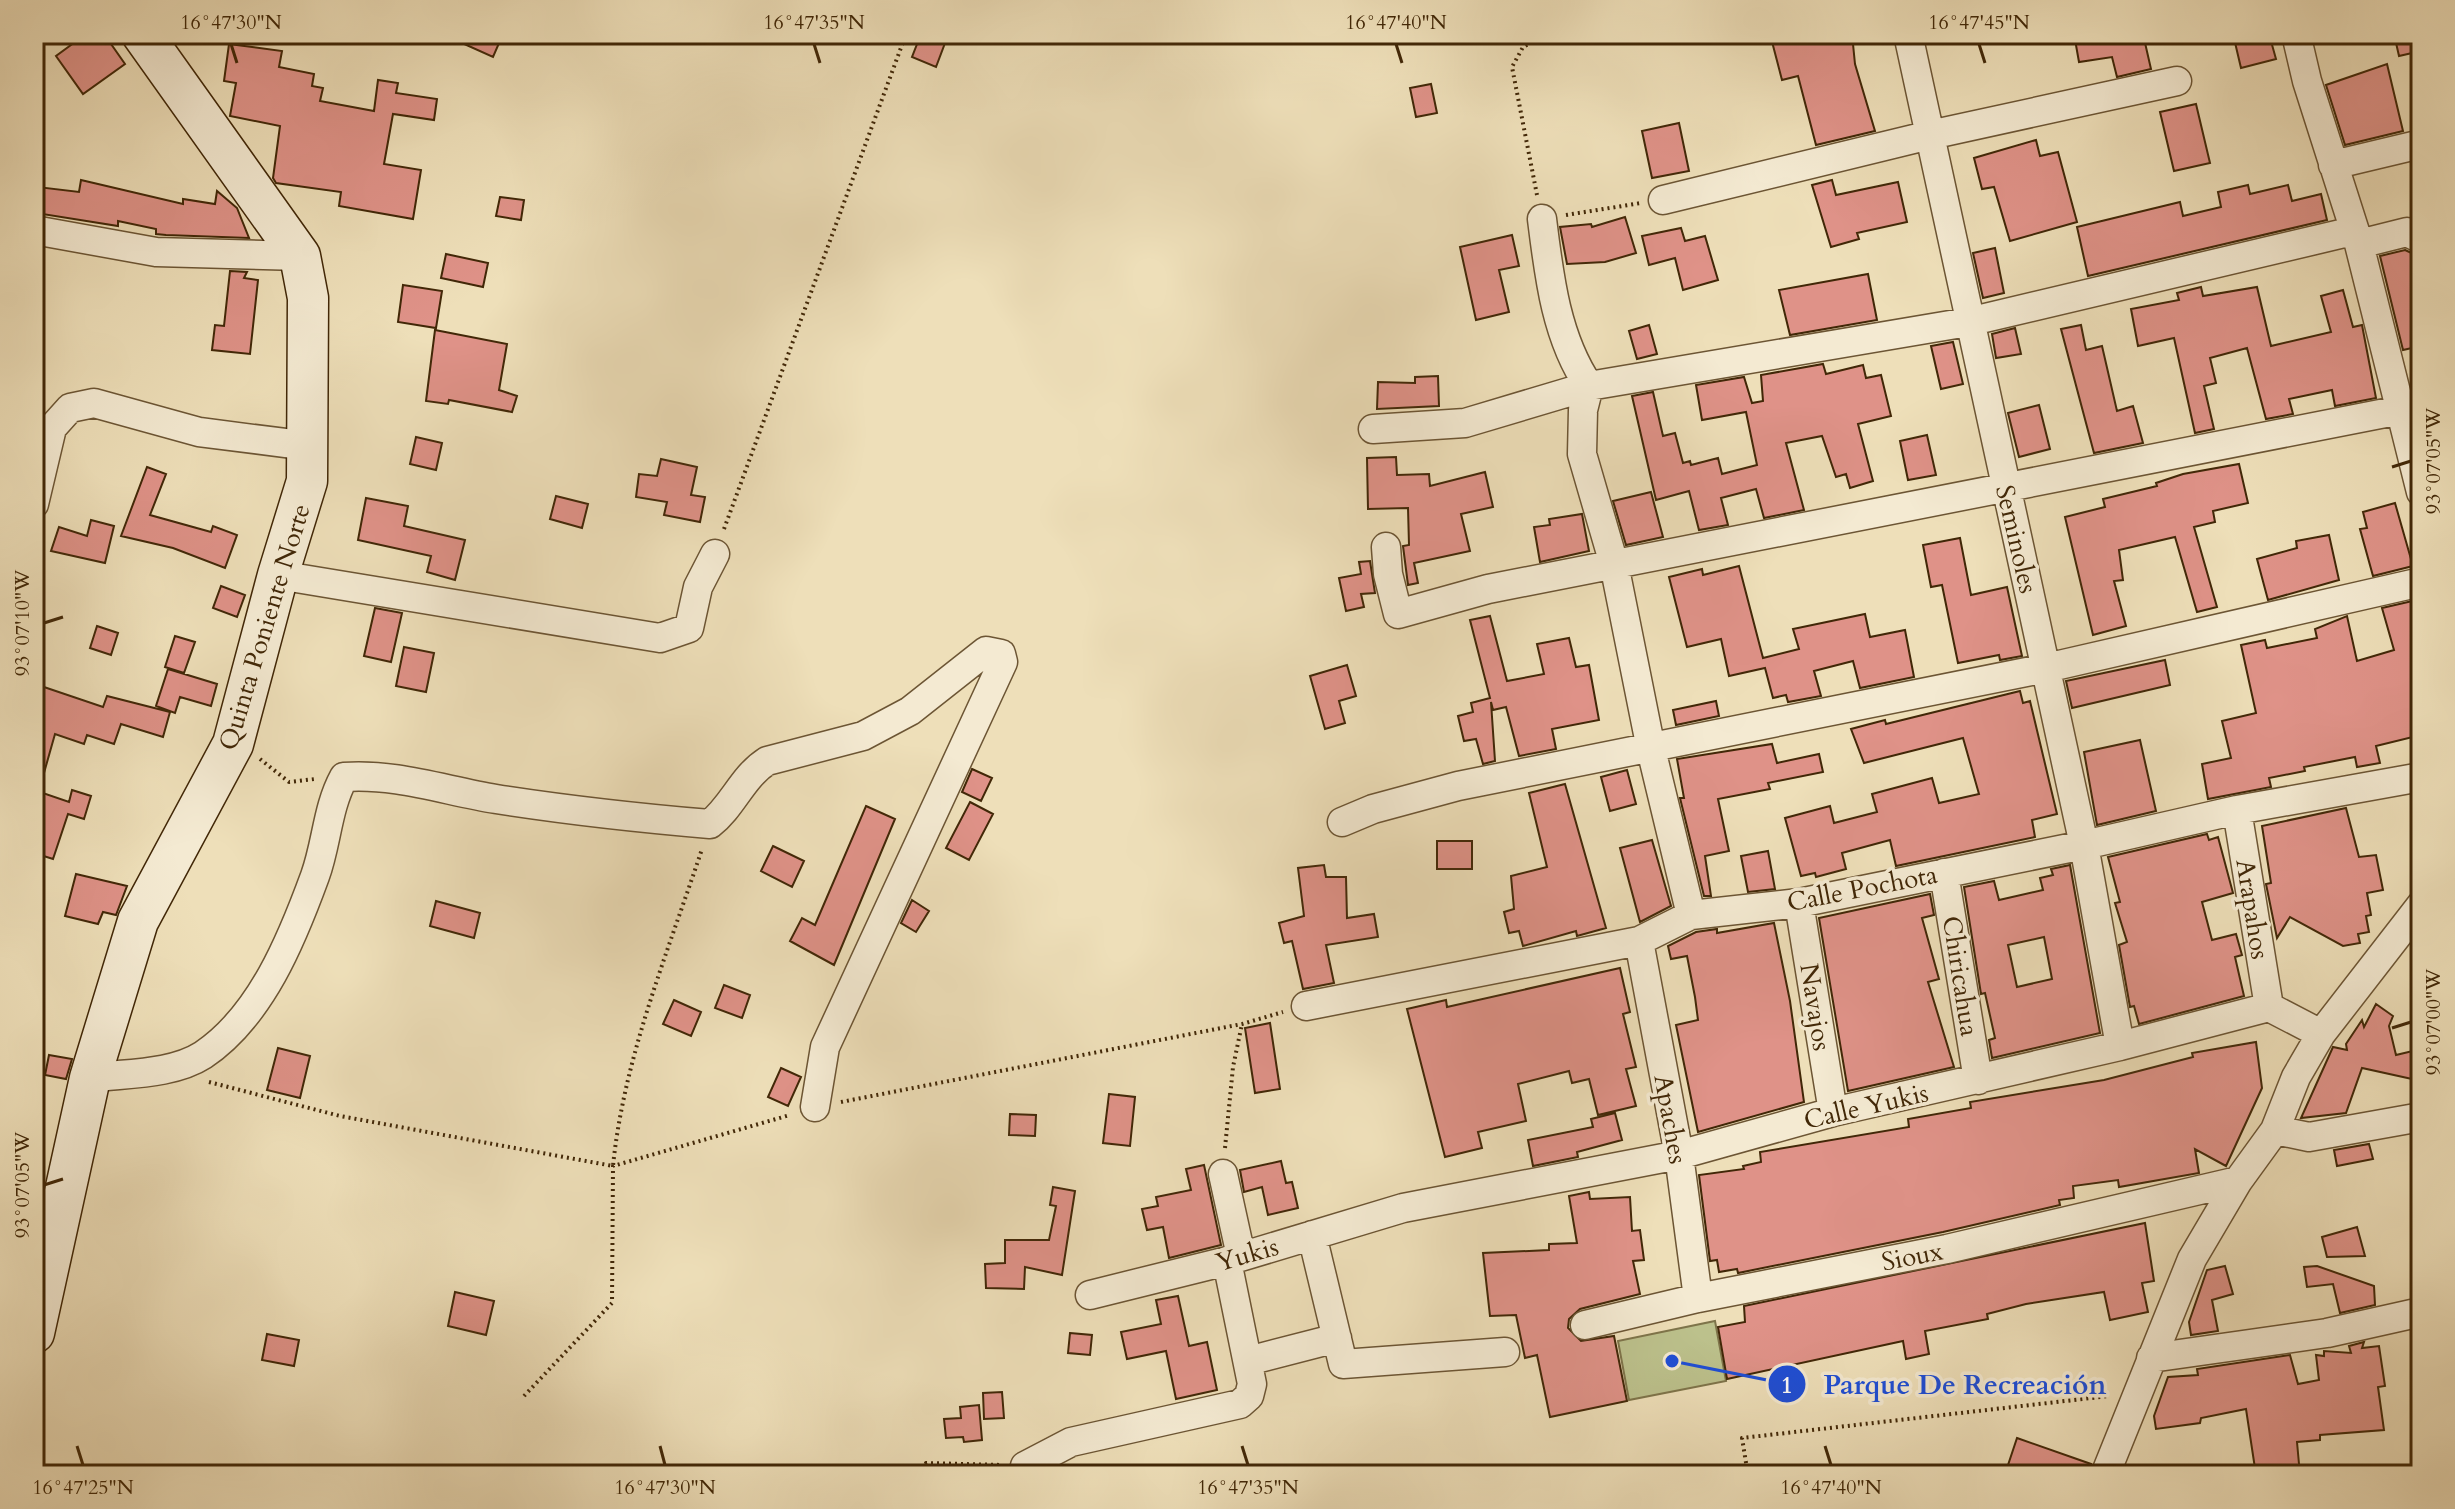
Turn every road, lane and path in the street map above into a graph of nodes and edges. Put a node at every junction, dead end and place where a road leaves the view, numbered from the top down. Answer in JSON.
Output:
{"nodes":[{"id":1,"x":142,"y":34,"type":"edge"},
{"id":2,"x":906,"y":34,"type":"edge"},
{"id":3,"x":1548,"y":34,"type":"edge"},
{"id":4,"x":1908,"y":34,"type":"edge"},
{"id":5,"x":2296,"y":34,"type":"edge"},
{"id":6,"x":2177,"y":81,"type":"dead end"},
{"id":7,"x":1930,"y":135,"type":"junction"},
{"id":8,"x":2421,"y":144,"type":"edge"},
{"id":9,"x":2333,"y":165,"type":"junction"},
{"id":10,"x":1663,"y":200,"type":"joint"},
{"id":11,"x":1542,"y":219,"type":"junction"},
{"id":12,"x":34,"y":230,"type":"edge"},
{"id":13,"x":2356,"y":237,"type":"junction"},
{"id":14,"x":2421,"y":239,"type":"edge"},
{"id":15,"x":300,"y":256,"type":"junction"},
{"id":16,"x":1968,"y":322,"type":"junction"},
{"id":17,"x":1589,"y":386,"type":"junction"},
{"id":18,"x":2412,"y":408,"type":"edge"},
{"id":19,"x":1373,"y":429,"type":"dead end"},
{"id":20,"x":309,"y":446,"type":"junction"},
{"id":21,"x":2005,"y":488,"type":"junction"},
{"id":22,"x":2421,"y":492,"type":"edge"},
{"id":23,"x":34,"y":504,"type":"edge"},
{"id":24,"x":1386,"y":547,"type":"dead end"},
{"id":25,"x":715,"y":554,"type":"joint"},
{"id":26,"x":1614,"y":564,"type":"junction"},
{"id":27,"x":278,"y":575,"type":"junction"},
{"id":28,"x":2421,"y":582,"type":"edge"},
{"id":29,"x":2046,"y":668,"type":"junction"},
{"id":30,"x":233,"y":744,"type":"junction"},
{"id":31,"x":1651,"y":749,"type":"junction"},
{"id":32,"x":344,"y":777,"type":"junction"},
{"id":33,"x":2421,"y":777,"type":"edge"},
{"id":34,"x":2237,"y":810,"type":"junction"},
{"id":35,"x":1342,"y":822,"type":"dead end"},
{"id":36,"x":710,"y":824,"type":"junction"},
{"id":37,"x":2084,"y":845,"type":"junction"},
{"id":38,"x":1944,"y":873,"type":"junction"},
{"id":39,"x":1799,"y":903,"type":"junction"},
{"id":40,"x":1691,"y":915,"type":"junction"},
{"id":41,"x":2418,"y":915,"type":"edge"},
{"id":42,"x":1639,"y":941,"type":"junction"},
{"id":43,"x":1306,"y":1006,"type":"joint"},
{"id":44,"x":2269,"y":1007,"type":"junction"},
{"id":45,"x":1242,"y":1024,"type":"junction"},
{"id":46,"x":2321,"y":1034,"type":"junction"},
{"id":47,"x":2120,"y":1046,"type":"junction"},
{"id":48,"x":90,"y":1078,"type":"junction"},
{"id":49,"x":1978,"y":1080,"type":"junction"},
{"id":50,"x":204,"y":1081,"type":"dead end"},
{"id":51,"x":815,"y":1107,"type":"junction"},
{"id":52,"x":1833,"y":1112,"type":"junction"},
{"id":53,"x":2421,"y":1117,"type":"edge"},
{"id":54,"x":2275,"y":1130,"type":"junction"},
{"id":55,"x":1679,"y":1155,"type":"junction"},
{"id":56,"x":613,"y":1166,"type":"junction"},
{"id":57,"x":1223,"y":1174,"type":"joint"},
{"id":58,"x":2238,"y":1181,"type":"junction"},
{"id":59,"x":1403,"y":1208,"type":"joint"},
{"id":60,"x":1312,"y":1235,"type":"junction"},
{"id":61,"x":1234,"y":1258,"type":"junction"},
{"id":62,"x":1090,"y":1295,"type":"dead end"},
{"id":63,"x":1698,"y":1298,"type":"junction"},
{"id":64,"x":2421,"y":1312,"type":"edge"},
{"id":65,"x":1585,"y":1325,"type":"dead end"},
{"id":66,"x":34,"y":1333,"type":"edge"},
{"id":67,"x":1340,"y":1351,"type":"junction"},
{"id":68,"x":1505,"y":1352,"type":"dead end"},
{"id":69,"x":2151,"y":1358,"type":"junction"},
{"id":70,"x":1248,"y":1361,"type":"junction"},
{"id":71,"x":2139,"y":1393,"type":"junction"},
{"id":72,"x":524,"y":1396,"type":"dead end"},
{"id":73,"x":1025,"y":1466,"type":"joint"},
{"id":74,"x":844,"y":1475,"type":"edge"},
{"id":75,"x":868,"y":1475,"type":"edge"},
{"id":76,"x":894,"y":1475,"type":"edge"},
{"id":77,"x":908,"y":1475,"type":"edge"},
{"id":78,"x":921,"y":1475,"type":"edge"},
{"id":79,"x":1748,"y":1475,"type":"edge"},
{"id":80,"x":2105,"y":1475,"type":"edge"}],
"edges":[{"from":1,"to":15,"type":"street","name":"Quinta Poniente Norte"},
{"from":2,"to":25,"type":"path"},
{"from":3,"to":11,"type":"path"},
{"from":4,"to":7,"type":"street","name":"Seminoles"},
{"from":5,"to":9,"type":"street"},
{"from":6,"to":7,"type":"street"},
{"from":7,"to":10,"type":"street"},
{"from":7,"to":16,"type":"street","name":"Seminoles"},
{"from":8,"to":9,"type":"street"},
{"from":9,"to":13,"type":"street"},
{"from":10,"to":11,"type":"path"},
{"from":11,"to":17,"type":"street"},
{"from":12,"to":15,"type":"street"},
{"from":13,"to":14,"type":"street"},
{"from":13,"to":16,"type":"street"},
{"from":13,"to":18,"type":"street"},
{"from":15,"to":20,"type":"street","name":"Quinta Poniente Norte"},
{"from":16,"to":17,"type":"street"},
{"from":16,"to":21,"type":"street","name":"Seminoles"},
{"from":17,"to":19,"type":"street"},
{"from":17,"to":26,"type":"street"},
{"from":18,"to":21,"type":"street"},
{"from":18,"to":22,"type":"street"},
{"from":20,"to":23,"type":"street"},
{"from":20,"to":27,"type":"street","name":"Quinta Poniente Norte"},
{"from":21,"to":26,"type":"street"},
{"from":21,"to":29,"type":"street","name":"Seminoles"},
{"from":24,"to":26,"type":"street"},
{"from":25,"to":27,"type":"street"},
{"from":26,"to":31,"type":"street"},
{"from":27,"to":30,"type":"street","name":"Quinta Poniente Norte"},
{"from":28,"to":29,"type":"street"},
{"from":29,"to":31,"type":"street"},
{"from":29,"to":37,"type":"street","name":"Seminoles"},
{"from":30,"to":32,"type":"path"},
{"from":30,"to":48,"type":"street","name":"Quinta Poniente Norte"},
{"from":31,"to":35,"type":"street"},
{"from":31,"to":40,"type":"street"},
{"from":32,"to":36,"type":"street"},
{"from":32,"to":48,"type":"street"},
{"from":33,"to":34,"type":"street","name":"Calle Pochota"},
{"from":34,"to":37,"type":"street","name":"Calle Pochota"},
{"from":34,"to":44,"type":"street","name":"Arapahos"},
{"from":36,"to":51,"type":"street"},
{"from":36,"to":56,"type":"path"},
{"from":37,"to":38,"type":"street","name":"Calle Pochota"},
{"from":37,"to":47,"type":"street","name":"Seminoles"},
{"from":38,"to":39,"type":"street","name":"Calle Pochota"},
{"from":38,"to":49,"type":"street","name":"Chiricahua"},
{"from":39,"to":40,"type":"street","name":"Calle Pochota"},
{"from":39,"to":52,"type":"street","name":"Navajos"},
{"from":40,"to":42,"type":"street","name":"Calle Pochota"},
{"from":41,"to":46,"type":"street"},
{"from":42,"to":43,"type":"street","name":"Calle Pochota"},
{"from":42,"to":55,"type":"street","name":"Apaches"},
{"from":43,"to":45,"type":"path"},
{"from":44,"to":46,"type":"street"},
{"from":44,"to":47,"type":"street","name":"Calle Yukis"},
{"from":45,"to":51,"type":"path"},
{"from":45,"to":57,"type":"path"},
{"from":46,"to":54,"type":"street"},
{"from":47,"to":49,"type":"street","name":"Calle Yukis"},
{"from":48,"to":66,"type":"street","name":"Quinta Poniente Norte"},
{"from":49,"to":52,"type":"street","name":"Calle Yukis"},
{"from":50,"to":56,"type":"path"},
{"from":51,"to":56,"type":"path"},
{"from":52,"to":55,"type":"street","name":"Calle Yukis"},
{"from":53,"to":54,"type":"street"},
{"from":54,"to":58,"type":"street"},
{"from":55,"to":59,"type":"street","name":"Calle Yukis"},
{"from":55,"to":63,"type":"street","name":"Apaches"},
{"from":56,"to":72,"type":"path"},
{"from":57,"to":61,"type":"street"},
{"from":58,"to":63,"type":"street","name":"Sioux"},
{"from":58,"to":69,"type":"street"},
{"from":59,"to":60,"type":"street","name":"Yukis"},
{"from":60,"to":61,"type":"street","name":"Yukis"},
{"from":60,"to":67,"type":"street"},
{"from":61,"to":62,"type":"street","name":"Yukis"},
{"from":61,"to":70,"type":"street"},
{"from":63,"to":65,"type":"street","name":"Sioux"},
{"from":64,"to":69,"type":"street"},
{"from":67,"to":68,"type":"street"},
{"from":67,"to":70,"type":"street"},
{"from":69,"to":71,"type":"street"},
{"from":70,"to":73,"type":"street"},
{"from":71,"to":79,"type":"path"},
{"from":71,"to":80,"type":"street"},
{"from":73,"to":78,"type":"path"},
{"from":74,"to":75,"type":"path"},
{"from":76,"to":77,"type":"path"}]}
